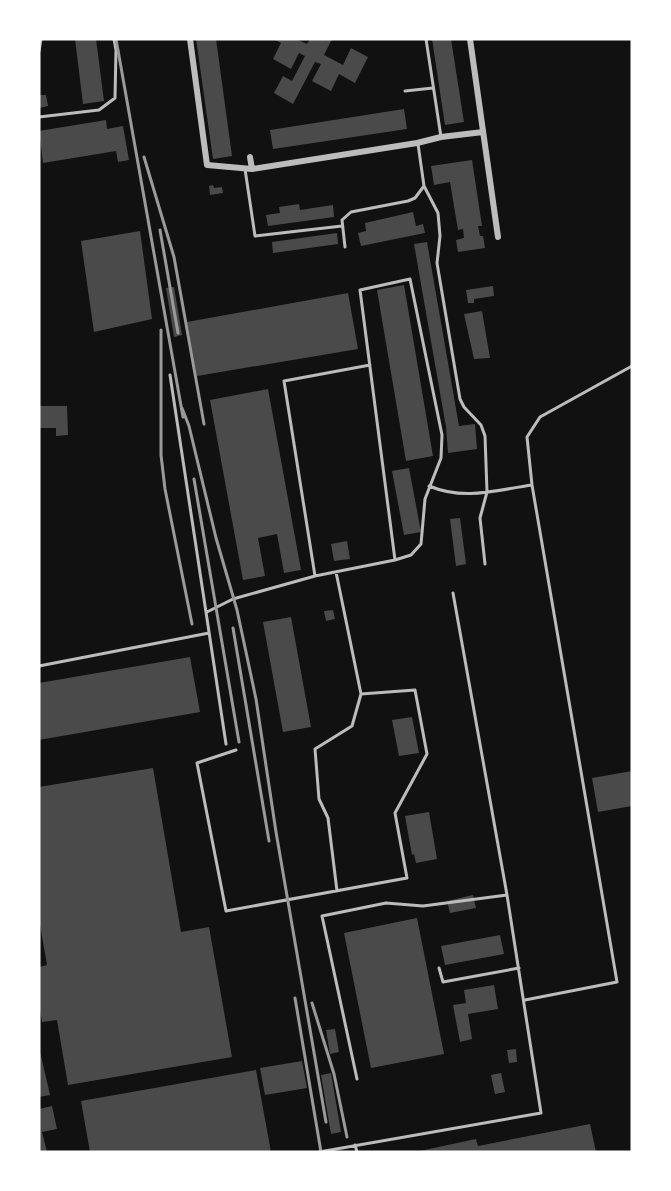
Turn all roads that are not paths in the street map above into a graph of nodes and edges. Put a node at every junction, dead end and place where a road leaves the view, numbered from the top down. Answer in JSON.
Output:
{"nodes":[{"id":1,"x":41,"y":39,"type":"edge"},
{"id":2,"x":114,"y":39,"type":"edge"},
{"id":3,"x":190,"y":39,"type":"edge"},
{"id":4,"x":426,"y":39,"type":"edge"},
{"id":5,"x":471,"y":39,"type":"edge"},
{"id":6,"x":39,"y":51,"type":"edge"},
{"id":7,"x":434,"y":88,"type":"junction"},
{"id":8,"x":405,"y":91,"type":"dead end"},
{"id":9,"x":39,"y":117,"type":"edge"},
{"id":10,"x":483,"y":132,"type":"junction"},
{"id":11,"x":441,"y":137,"type":"junction"},
{"id":12,"x":417,"y":143,"type":"junction"},
{"id":13,"x":250,"y":157,"type":"dead end"},
{"id":14,"x":249,"y":169,"type":"junction"},
{"id":15,"x":424,"y":186,"type":"junction"},
{"id":16,"x":342,"y":226,"type":"junction"},
{"id":17,"x":498,"y":237,"type":"dead end"},
{"id":18,"x":345,"y":247,"type":"dead end"},
{"id":19,"x":370,"y":365,"type":"junction"},
{"id":20,"x":632,"y":366,"type":"edge"},
{"id":21,"x":170,"y":375,"type":"dead end"},
{"id":22,"x":532,"y":485,"type":"junction"},
{"id":23,"x":429,"y":486,"type":"junction"},
{"id":24,"x":487,"y":492,"type":"junction"},
{"id":25,"x":395,"y":560,"type":"junction"},
{"id":26,"x":485,"y":564,"type":"dead end"},
{"id":27,"x":336,"y":572,"type":"junction"},
{"id":28,"x":315,"y":576,"type":"junction"},
{"id":29,"x":453,"y":593,"type":"dead end"},
{"id":30,"x":207,"y":612,"type":"junction"},
{"id":31,"x":209,"y":633,"type":"junction"},
{"id":32,"x":39,"y":666,"type":"edge"},
{"id":33,"x":361,"y":694,"type":"junction"},
{"id":34,"x":226,"y":744,"type":"dead end"},
{"id":35,"x":236,"y":750,"type":"dead end"},
{"id":36,"x":337,"y":891,"type":"junction"},
{"id":37,"x":507,"y":895,"type":"junction"},
{"id":38,"x":439,"y":968,"type":"dead end"},
{"id":39,"x":519,"y":968,"type":"junction"},
{"id":40,"x":525,"y":1000,"type":"junction"},
{"id":41,"x":357,"y":1079,"type":"dead end"},
{"id":42,"x":355,"y":1145,"type":"junction"},
{"id":43,"x":319,"y":1152,"type":"edge"},
{"id":44,"x":357,"y":1152,"type":"edge"}],
"edges":[{"from":1,"to":6,"type":"lane"},
{"from":2,"to":9,"type":"lane"},
{"from":3,"to":14,"type":"street"},
{"from":4,"to":7,"type":"lane"},
{"from":5,"to":10,"type":"street"},
{"from":7,"to":8,"type":"lane"},
{"from":7,"to":11,"type":"lane"},
{"from":10,"to":11,"type":"street"},
{"from":10,"to":17,"type":"street"},
{"from":11,"to":12,"type":"street"},
{"from":12,"to":14,"type":"street"},
{"from":12,"to":15,"type":"lane"},
{"from":13,"to":14,"type":"street"},
{"from":14,"to":16,"type":"lane"},
{"from":15,"to":16,"type":"lane"},
{"from":15,"to":24,"type":"lane"},
{"from":16,"to":18,"type":"lane"},
{"from":19,"to":23,"type":"lane"},
{"from":19,"to":25,"type":"lane"},
{"from":19,"to":28,"type":"lane"},
{"from":20,"to":22,"type":"lane"},
{"from":21,"to":30,"type":"lane"},
{"from":22,"to":24,"type":"lane"},
{"from":22,"to":40,"type":"lane"},
{"from":23,"to":24,"type":"lane"},
{"from":23,"to":25,"type":"lane"},
{"from":24,"to":26,"type":"lane"},
{"from":25,"to":27,"type":"lane"},
{"from":27,"to":28,"type":"lane"},
{"from":27,"to":33,"type":"lane"},
{"from":28,"to":30,"type":"lane"},
{"from":29,"to":37,"type":"lane"},
{"from":30,"to":31,"type":"lane"},
{"from":31,"to":32,"type":"lane"},
{"from":31,"to":34,"type":"lane"},
{"from":33,"to":36,"type":"lane"},
{"from":33,"to":36,"type":"lane"},
{"from":35,"to":36,"type":"lane"},
{"from":37,"to":39,"type":"lane"},
{"from":37,"to":41,"type":"lane"},
{"from":38,"to":39,"type":"lane"},
{"from":39,"to":40,"type":"lane"},
{"from":40,"to":42,"type":"lane"},
{"from":42,"to":43,"type":"lane"},
{"from":42,"to":44,"type":"lane"}]}
